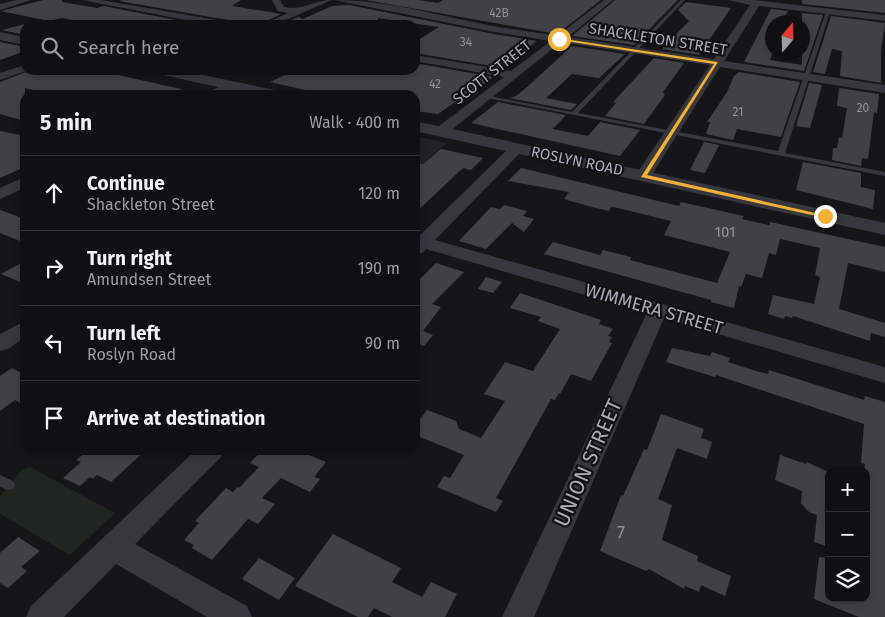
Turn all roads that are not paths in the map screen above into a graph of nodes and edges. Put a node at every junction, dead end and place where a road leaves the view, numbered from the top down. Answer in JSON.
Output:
{"nodes":[{"id":1,"x":27,"y":0,"type":"edge"},
{"id":2,"x":86,"y":0,"type":"edge"},
{"id":3,"x":276,"y":0,"type":"edge"},
{"id":4,"x":328,"y":0,"type":"edge"},
{"id":5,"x":338,"y":0,"type":"edge"},
{"id":6,"x":682,"y":0,"type":"edge"},
{"id":7,"x":732,"y":0,"type":"edge"},
{"id":8,"x":590,"y":1,"type":"edge"},
{"id":9,"x":607,"y":2,"type":"edge"},
{"id":10,"x":756,"y":3,"type":"junction"},
{"id":11,"x":0,"y":7,"type":"edge"},
{"id":12,"x":298,"y":12,"type":"junction"},
{"id":13,"x":828,"y":12,"type":"junction"},
{"id":14,"x":885,"y":18,"type":"edge"},
{"id":15,"x":200,"y":20,"type":"edge"},
{"id":16,"x":278,"y":20,"type":"edge"},
{"id":17,"x":0,"y":36,"type":"edge"},
{"id":18,"x":559,"y":39,"type":"junction"},
{"id":19,"x":20,"y":40,"type":"edge"},
{"id":20,"x":634,"y":50,"type":"junction"},
{"id":21,"x":420,"y":59,"type":"edge"},
{"id":22,"x":717,"y":63,"type":"junction"},
{"id":23,"x":20,"y":70,"type":"edge"},
{"id":24,"x":183,"y":75,"type":"edge"},
{"id":25,"x":513,"y":75,"type":"junction"},
{"id":26,"x":0,"y":77,"type":"edge"},
{"id":27,"x":807,"y":77,"type":"junction"},
{"id":28,"x":230,"y":85,"type":"junction"},
{"id":29,"x":885,"y":89,"type":"edge"},
{"id":30,"x":220,"y":90,"type":"edge"},
{"id":31,"x":252,"y":90,"type":"edge"},
{"id":32,"x":485,"y":97,"type":"junction"},
{"id":33,"x":572,"y":114,"type":"junction"},
{"id":34,"x":420,"y":127,"type":"edge"},
{"id":35,"x":440,"y":132,"type":"junction"},
{"id":36,"x":671,"y":133,"type":"junction"},
{"id":37,"x":517,"y":148,"type":"junction"},
{"id":38,"x":781,"y":154,"type":"junction"},
{"id":39,"x":885,"y":174,"type":"edge"},
{"id":40,"x":643,"y":176,"type":"junction"},
{"id":41,"x":20,"y":184,"type":"edge"},
{"id":42,"x":0,"y":194,"type":"edge"},
{"id":43,"x":885,"y":229,"type":"edge"},
{"id":44,"x":420,"y":245,"type":"edge"},
{"id":45,"x":420,"y":246,"type":"edge"},
{"id":46,"x":658,"y":310,"type":"junction"},
{"id":47,"x":20,"y":331,"type":"edge"},
{"id":48,"x":0,"y":344,"type":"edge"},
{"id":49,"x":885,"y":375,"type":"edge"},
{"id":50,"x":207,"y":455,"type":"edge"},
{"id":51,"x":113,"y":547,"type":"junction"},
{"id":52,"x":42,"y":617,"type":"edge"},
{"id":53,"x":236,"y":617,"type":"edge"},
{"id":54,"x":518,"y":617,"type":"edge"}],
"edges":[{"from":1,"to":11,"type":"street"},
{"from":2,"to":15,"type":"street"},
{"from":3,"to":12,"type":"street"},
{"from":4,"to":12,"type":"street"},
{"from":5,"to":18,"type":"street","name":"SHACKLETON STREET"},
{"from":6,"to":20,"type":"lane"},
{"from":7,"to":10,"type":"street"},
{"from":8,"to":9,"type":"street"},
{"from":9,"to":18,"type":"street","name":"SCOTT STREET"},
{"from":10,"to":13,"type":"street"},
{"from":10,"to":22,"type":"street"},
{"from":12,"to":16,"type":"street"},
{"from":13,"to":14,"type":"street"},
{"from":13,"to":27,"type":"lane"},
{"from":17,"to":19,"type":"street"},
{"from":18,"to":20,"type":"street","name":"SHACKLETON STREET"},
{"from":18,"to":25,"type":"street","name":"SCOTT STREET"},
{"from":20,"to":22,"type":"street","name":"SHACKLETON STREET"},
{"from":20,"to":33,"type":"lane"},
{"from":21,"to":25,"type":"street"},
{"from":22,"to":27,"type":"street","name":"SHACKLETON STREET"},
{"from":22,"to":36,"type":"street"},
{"from":23,"to":26,"type":"street"},
{"from":24,"to":28,"type":"street"},
{"from":25,"to":32,"type":"street","name":"SCOTT STREET"},
{"from":27,"to":29,"type":"street","name":"SHACKLETON STREET"},
{"from":27,"to":38,"type":"lane"},
{"from":28,"to":30,"type":"street"},
{"from":28,"to":31,"type":"street"},
{"from":32,"to":33,"type":"lane"},
{"from":32,"to":35,"type":"street","name":"SCOTT STREET"},
{"from":33,"to":36,"type":"lane"},
{"from":34,"to":35,"type":"street","name":"ROSLYN ROAD"},
{"from":35,"to":37,"type":"street","name":"ROSLYN ROAD"},
{"from":36,"to":38,"type":"lane"},
{"from":36,"to":40,"type":"street"},
{"from":37,"to":40,"type":"street","name":"ROSLYN ROAD"},
{"from":37,"to":44,"type":"street"},
{"from":38,"to":39,"type":"lane"},
{"from":40,"to":43,"type":"street","name":"ROSLYN ROAD"},
{"from":41,"to":42,"type":"street"},
{"from":45,"to":46,"type":"street","name":"WIMMERA STREET"},
{"from":46,"to":49,"type":"street","name":"WIMMERA STREET"},
{"from":46,"to":54,"type":"street","name":"UNION STREET"},
{"from":47,"to":48,"type":"street"},
{"from":50,"to":51,"type":"street"},
{"from":51,"to":52,"type":"street"},
{"from":51,"to":53,"type":"street"}]}
